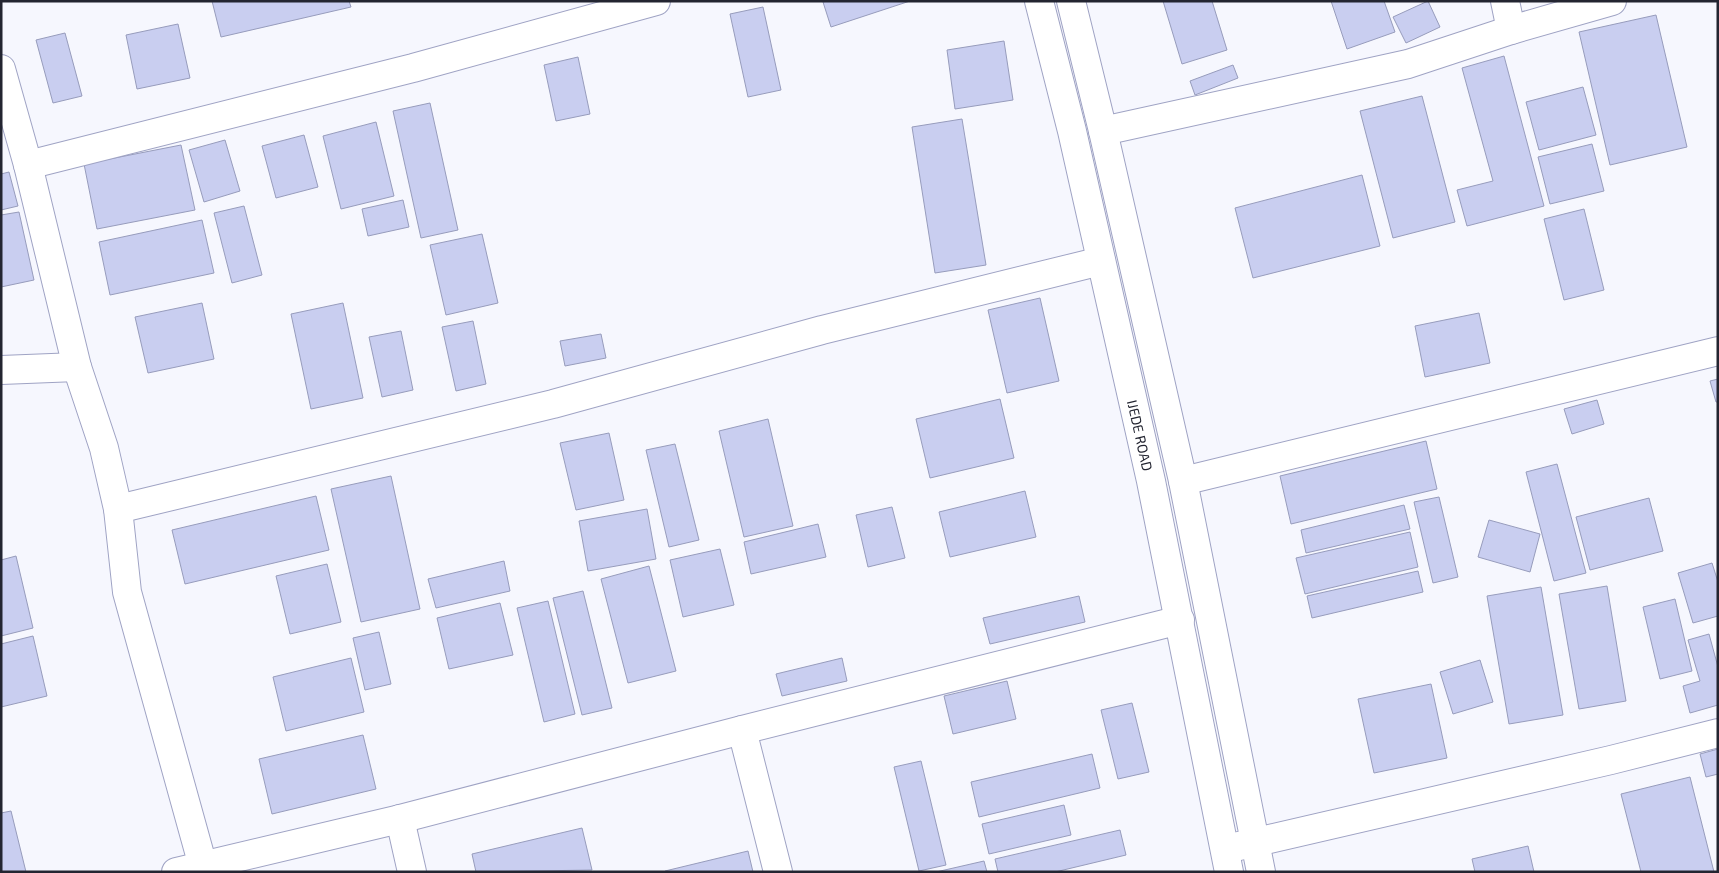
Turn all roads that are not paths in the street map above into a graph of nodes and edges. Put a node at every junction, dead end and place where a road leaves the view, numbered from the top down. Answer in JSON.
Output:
{"nodes":[{"id":1,"x":656,"y":1,"type":"edge"},
{"id":2,"x":1039,"y":1,"type":"edge"},
{"id":3,"x":1071,"y":1,"type":"edge"},
{"id":4,"x":1506,"y":1,"type":"edge"},
{"id":5,"x":1612,"y":1,"type":"edge"},
{"id":6,"x":1511,"y":30,"type":"junction"},
{"id":7,"x":1,"y":69,"type":"edge"},
{"id":8,"x":1103,"y":131,"type":"junction"},
{"id":9,"x":28,"y":165,"type":"junction"},
{"id":10,"x":1101,"y":261,"type":"junction"},
{"id":11,"x":1718,"y":351,"type":"edge"},
{"id":12,"x":76,"y":367,"type":"junction"},
{"id":13,"x":1,"y":370,"type":"edge"},
{"id":14,"x":1183,"y":481,"type":"junction"},
{"id":15,"x":118,"y":509,"type":"junction"},
{"id":16,"x":1180,"y":620,"type":"junction"},
{"id":17,"x":742,"y":730,"type":"junction"},
{"id":18,"x":1718,"y":733,"type":"edge"},
{"id":19,"x":400,"y":819,"type":"junction"},
{"id":20,"x":1255,"y":843,"type":"junction"},
{"id":21,"x":1228,"y":860,"type":"edge"},
{"id":22,"x":203,"y":866,"type":"junction"},
{"id":23,"x":176,"y":872,"type":"edge"},
{"id":24,"x":412,"y":872,"type":"edge"},
{"id":25,"x":778,"y":872,"type":"edge"},
{"id":26,"x":1261,"y":872,"type":"edge"}],
"edges":[{"from":1,"to":9,"type":"street"},
{"from":2,"to":10,"type":"street","name":"IJEDE ROAD"},
{"from":3,"to":8,"type":"street"},
{"from":4,"to":6,"type":"street"},
{"from":5,"to":6,"type":"street"},
{"from":6,"to":8,"type":"street"},
{"from":7,"to":9,"type":"street"},
{"from":8,"to":14,"type":"street"},
{"from":9,"to":12,"type":"street"},
{"from":10,"to":15,"type":"street"},
{"from":10,"to":16,"type":"street","name":"IJEDE ROAD"},
{"from":11,"to":14,"type":"street"},
{"from":12,"to":13,"type":"street"},
{"from":12,"to":15,"type":"street"},
{"from":14,"to":20,"type":"street"},
{"from":15,"to":22,"type":"street"},
{"from":16,"to":17,"type":"street"},
{"from":16,"to":21,"type":"street","name":"IJEDE ROAD"},
{"from":17,"to":19,"type":"street"},
{"from":17,"to":25,"type":"street"},
{"from":18,"to":20,"type":"street"},
{"from":19,"to":22,"type":"street"},
{"from":19,"to":24,"type":"street"},
{"from":20,"to":21,"type":"street"},
{"from":20,"to":26,"type":"street"},
{"from":22,"to":23,"type":"street"}]}
